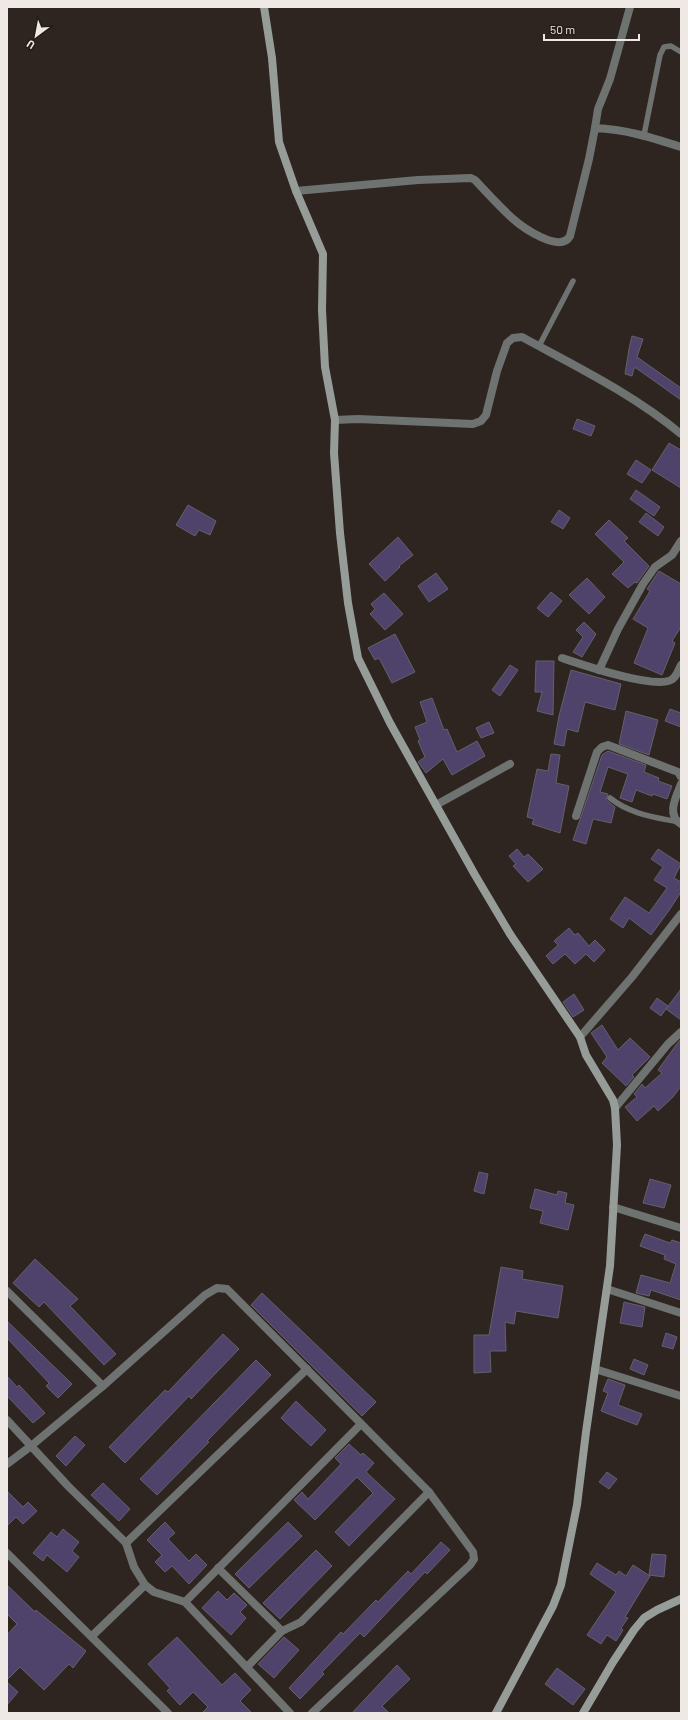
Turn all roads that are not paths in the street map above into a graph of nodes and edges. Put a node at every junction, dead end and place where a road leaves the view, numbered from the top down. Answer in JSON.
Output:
{"nodes":[{"id":1,"x":264,"y":7,"type":"edge"},
{"id":2,"x":630,"y":7,"type":"edge"},
{"id":3,"x":681,"y":52,"type":"edge"},
{"id":4,"x":595,"y":128,"type":"junction"},
{"id":5,"x":644,"y":135,"type":"junction"},
{"id":6,"x":681,"y":147,"type":"edge"},
{"id":7,"x":296,"y":191,"type":"junction"},
{"id":8,"x":573,"y":281,"type":"dead end"},
{"id":9,"x":539,"y":346,"type":"junction"},
{"id":10,"x":335,"y":420,"type":"junction"},
{"id":11,"x":681,"y":434,"type":"edge"},
{"id":12,"x":681,"y":541,"type":"edge"},
{"id":13,"x":562,"y":658,"type":"dead end"},
{"id":14,"x":681,"y":665,"type":"edge"},
{"id":15,"x":599,"y":670,"type":"junction"},
{"id":16,"x":510,"y":764,"type":"dead end"},
{"id":17,"x":681,"y":777,"type":"edge"},
{"id":18,"x":681,"y":784,"type":"edge"},
{"id":19,"x":610,"y":798,"type":"dead end"},
{"id":20,"x":436,"y":805,"type":"junction"},
{"id":21,"x":576,"y":816,"type":"dead end"},
{"id":22,"x":679,"y":823,"type":"edge"},
{"id":23,"x":681,"y":914,"type":"edge"},
{"id":24,"x":681,"y":1032,"type":"edge"},
{"id":25,"x":580,"y":1037,"type":"junction"},
{"id":26,"x":615,"y":1108,"type":"junction"},
{"id":27,"x":613,"y":1207,"type":"junction"},
{"id":28,"x":681,"y":1228,"type":"edge"},
{"id":29,"x":607,"y":1289,"type":"junction"},
{"id":30,"x":7,"y":1291,"type":"edge"},
{"id":31,"x":681,"y":1313,"type":"edge"},
{"id":32,"x":307,"y":1369,"type":"junction"},
{"id":33,"x":595,"y":1369,"type":"junction"},
{"id":34,"x":103,"y":1386,"type":"junction"},
{"id":35,"x":681,"y":1396,"type":"edge"},
{"id":36,"x":7,"y":1420,"type":"edge"},
{"id":37,"x":361,"y":1424,"type":"junction"},
{"id":38,"x":31,"y":1446,"type":"junction"},
{"id":39,"x":7,"y":1464,"type":"edge"},
{"id":40,"x":429,"y":1492,"type":"junction"},
{"id":41,"x":126,"y":1543,"type":"junction"},
{"id":42,"x":7,"y":1553,"type":"edge"},
{"id":43,"x":218,"y":1568,"type":"junction"},
{"id":44,"x":145,"y":1585,"type":"junction"},
{"id":45,"x":681,"y":1599,"type":"edge"},
{"id":46,"x":185,"y":1602,"type":"junction"},
{"id":47,"x":282,"y":1631,"type":"junction"},
{"id":48,"x":92,"y":1636,"type":"junction"},
{"id":49,"x":247,"y":1667,"type":"junction"},
{"id":50,"x":168,"y":1713,"type":"edge"},
{"id":51,"x":290,"y":1713,"type":"edge"},
{"id":52,"x":312,"y":1713,"type":"edge"},
{"id":53,"x":496,"y":1713,"type":"edge"},
{"id":54,"x":583,"y":1713,"type":"edge"}],
"edges":[{"from":1,"to":7,"type":"street"},
{"from":2,"to":4,"type":"street"},
{"from":3,"to":5,"type":"lane"},
{"from":4,"to":5,"type":"street"},
{"from":4,"to":7,"type":"street"},
{"from":5,"to":6,"type":"street"},
{"from":7,"to":10,"type":"street"},
{"from":8,"to":9,"type":"lane"},
{"from":9,"to":10,"type":"street"},
{"from":9,"to":11,"type":"street"},
{"from":10,"to":20,"type":"street"},
{"from":12,"to":15,"type":"street"},
{"from":13,"to":15,"type":"street"},
{"from":14,"to":15,"type":"street"},
{"from":16,"to":20,"type":"street"},
{"from":17,"to":21,"type":"street"},
{"from":18,"to":22,"type":"street"},
{"from":19,"to":22,"type":"lane"},
{"from":20,"to":25,"type":"street"},
{"from":23,"to":25,"type":"street"},
{"from":24,"to":26,"type":"street"},
{"from":25,"to":26,"type":"street"},
{"from":26,"to":27,"type":"street"},
{"from":27,"to":28,"type":"street"},
{"from":27,"to":29,"type":"street"},
{"from":29,"to":31,"type":"street"},
{"from":29,"to":33,"type":"street"},
{"from":30,"to":34,"type":"street"},
{"from":32,"to":34,"type":"street"},
{"from":32,"to":37,"type":"street"},
{"from":32,"to":41,"type":"street"},
{"from":33,"to":35,"type":"street"},
{"from":33,"to":53,"type":"street"},
{"from":34,"to":38,"type":"street"},
{"from":36,"to":38,"type":"street"},
{"from":37,"to":40,"type":"street"},
{"from":37,"to":43,"type":"street"},
{"from":38,"to":39,"type":"street"},
{"from":38,"to":41,"type":"street"},
{"from":40,"to":47,"type":"street"},
{"from":40,"to":52,"type":"street"},
{"from":41,"to":44,"type":"street"},
{"from":42,"to":48,"type":"street"},
{"from":43,"to":46,"type":"street"},
{"from":43,"to":47,"type":"street"},
{"from":44,"to":46,"type":"street"},
{"from":44,"to":48,"type":"street"},
{"from":45,"to":54,"type":"street"},
{"from":46,"to":49,"type":"street"},
{"from":47,"to":49,"type":"street"},
{"from":48,"to":50,"type":"street"},
{"from":49,"to":51,"type":"street"}]}
